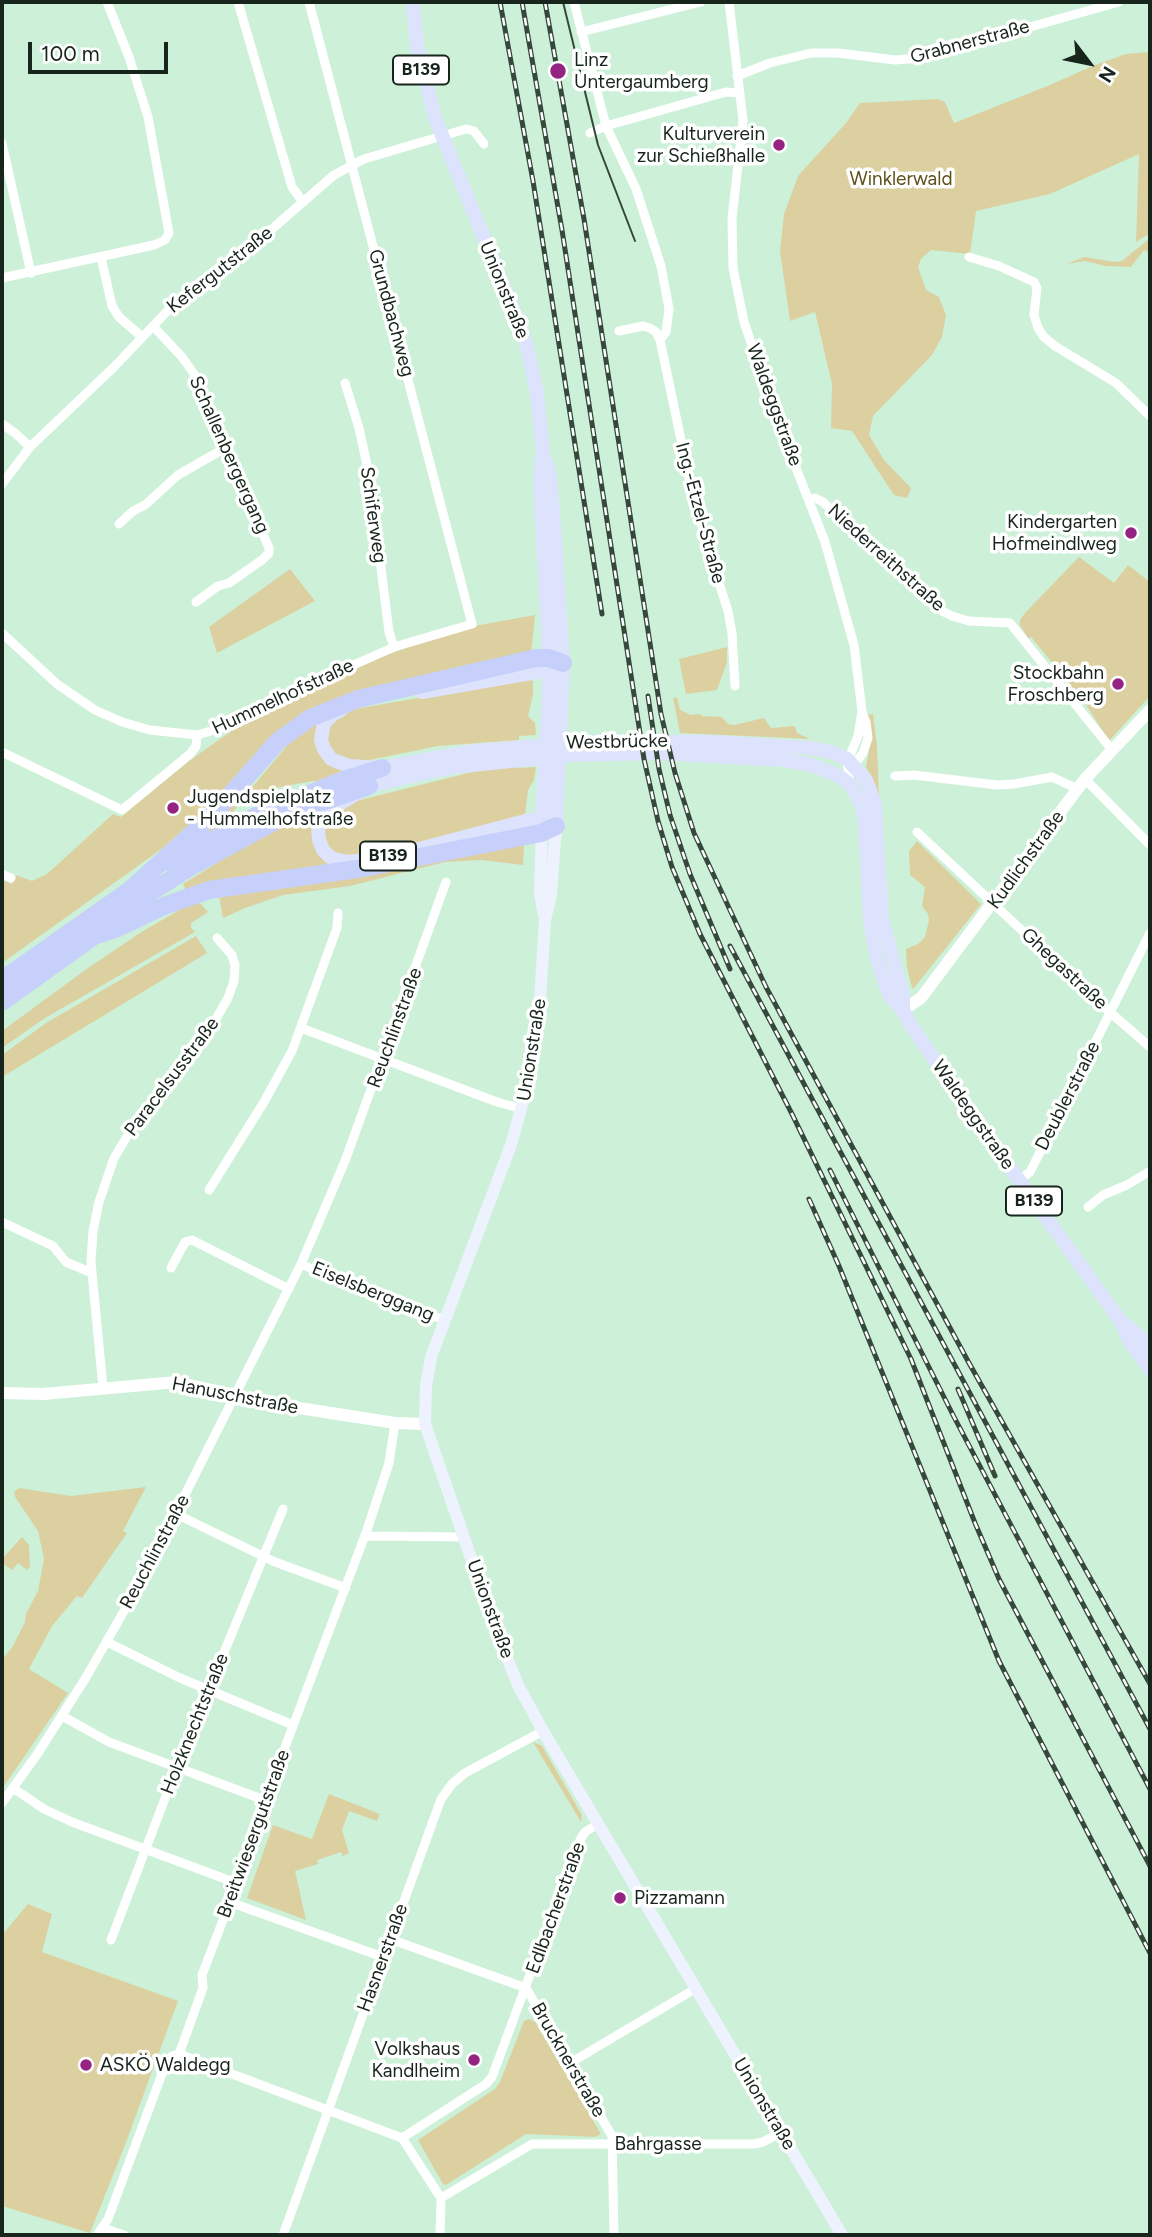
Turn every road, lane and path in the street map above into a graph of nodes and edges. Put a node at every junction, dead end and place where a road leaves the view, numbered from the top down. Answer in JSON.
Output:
{"nodes":[{"id":1,"x":107,"y":2,"type":"edge"},
{"id":2,"x":238,"y":2,"type":"edge"},
{"id":3,"x":309,"y":2,"type":"edge"},
{"id":4,"x":413,"y":2,"type":"edge"},
{"id":5,"x":422,"y":2,"type":"edge"},
{"id":6,"x":574,"y":2,"type":"edge"},
{"id":7,"x":701,"y":2,"type":"edge"},
{"id":8,"x":729,"y":2,"type":"edge"},
{"id":9,"x":1119,"y":2,"type":"edge"},
{"id":10,"x":582,"y":32,"type":"junction"},
{"id":11,"x":737,"y":76,"type":"junction"},
{"id":12,"x":740,"y":93,"type":"junction"},
{"id":13,"x":606,"y":126,"type":"junction"},
{"id":14,"x":590,"y":133,"type":"dead end"},
{"id":15,"x":444,"y":136,"type":"junction"},
{"id":16,"x":2,"y":143,"type":"edge"},
{"id":17,"x":484,"y":144,"type":"dead end"},
{"id":18,"x":352,"y":165,"type":"junction"},
{"id":19,"x":303,"y":202,"type":"junction"},
{"id":20,"x":101,"y":257,"type":"junction"},
{"id":21,"x":969,"y":257,"type":"dead end"},
{"id":22,"x":31,"y":272,"type":"junction"},
{"id":23,"x":2,"y":278,"type":"edge"},
{"id":24,"x":153,"y":326,"type":"junction"},
{"id":25,"x":619,"y":331,"type":"dead end"},
{"id":26,"x":142,"y":337,"type":"junction"},
{"id":27,"x":660,"y":340,"type":"junction"},
{"id":28,"x":345,"y":383,"type":"dead end"},
{"id":29,"x":1150,"y":416,"type":"edge"},
{"id":30,"x":2,"y":424,"type":"edge"},
{"id":31,"x":30,"y":447,"type":"junction"},
{"id":32,"x":227,"y":447,"type":"junction"},
{"id":33,"x":2,"y":484,"type":"edge"},
{"id":34,"x":809,"y":500,"type":"junction"},
{"id":35,"x":119,"y":524,"type":"dead end"},
{"id":36,"x":196,"y":602,"type":"dead end"},
{"id":37,"x":472,"y":624,"type":"joint"},
{"id":38,"x":2,"y":633,"type":"edge"},
{"id":39,"x":394,"y":647,"type":"junction"},
{"id":40,"x":553,"y":663,"type":"junction"},
{"id":41,"x":735,"y":686,"type":"dead end"},
{"id":42,"x":1150,"y":710,"type":"edge"},
{"id":43,"x":197,"y":735,"type":"junction"},
{"id":44,"x":714,"y":749,"type":"junction"},
{"id":45,"x":1112,"y":750,"type":"junction"},
{"id":46,"x":2,"y":752,"type":"edge"},
{"id":47,"x":521,"y":752,"type":"junction"},
{"id":48,"x":849,"y":763,"type":"junction"},
{"id":49,"x":819,"y":767,"type":"junction"},
{"id":50,"x":383,"y":768,"type":"junction"},
{"id":51,"x":895,"y":776,"type":"dead end"},
{"id":52,"x":1082,"y":784,"type":"junction"},
{"id":53,"x":850,"y":785,"type":"junction"},
{"id":54,"x":369,"y":786,"type":"junction"},
{"id":55,"x":546,"y":826,"type":"junction"},
{"id":56,"x":917,"y":832,"type":"dead end"},
{"id":57,"x":1150,"y":845,"type":"edge"},
{"id":58,"x":446,"y":882,"type":"dead end"},
{"id":59,"x":129,"y":891,"type":"junction"},
{"id":60,"x":994,"y":903,"type":"junction"},
{"id":61,"x":338,"y":913,"type":"dead end"},
{"id":62,"x":1150,"y":933,"type":"edge"},
{"id":63,"x":94,"y":936,"type":"junction"},
{"id":64,"x":217,"y":938,"type":"dead end"},
{"id":65,"x":2,"y":980,"type":"edge"},
{"id":66,"x":2,"y":1003,"type":"edge"},
{"id":67,"x":903,"y":1010,"type":"junction"},
{"id":68,"x":1110,"y":1012,"type":"junction"},
{"id":69,"x":301,"y":1028,"type":"junction"},
{"id":70,"x":1150,"y":1046,"type":"edge"},
{"id":71,"x":384,"y":1060,"type":"junction"},
{"id":72,"x":522,"y":1109,"type":"junction"},
{"id":73,"x":1150,"y":1171,"type":"edge"},
{"id":74,"x":1019,"y":1180,"type":"junction"},
{"id":75,"x":209,"y":1190,"type":"dead end"},
{"id":76,"x":1088,"y":1207,"type":"dead end"},
{"id":77,"x":2,"y":1222,"type":"edge"},
{"id":78,"x":301,"y":1264,"type":"junction"},
{"id":79,"x":171,"y":1268,"type":"dead end"},
{"id":80,"x":92,"y":1273,"type":"junction"},
{"id":81,"x":289,"y":1289,"type":"junction"},
{"id":82,"x":445,"y":1320,"type":"junction"},
{"id":83,"x":1120,"y":1320,"type":"junction"},
{"id":84,"x":1150,"y":1350,"type":"edge"},
{"id":85,"x":1150,"y":1370,"type":"edge"},
{"id":86,"x":103,"y":1388,"type":"junction"},
{"id":87,"x":2,"y":1393,"type":"edge"},
{"id":88,"x":235,"y":1396,"type":"junction"},
{"id":89,"x":395,"y":1423,"type":"junction"},
{"id":90,"x":425,"y":1424,"type":"junction"},
{"id":91,"x":283,"y":1509,"type":"dead end"},
{"id":92,"x":176,"y":1514,"type":"junction"},
{"id":93,"x":365,"y":1536,"type":"junction"},
{"id":94,"x":465,"y":1537,"type":"junction"},
{"id":95,"x":262,"y":1556,"type":"junction"},
{"id":96,"x":345,"y":1588,"type":"junction"},
{"id":97,"x":107,"y":1642,"type":"junction"},
{"id":98,"x":209,"y":1690,"type":"junction"},
{"id":99,"x":62,"y":1716,"type":"junction"},
{"id":100,"x":293,"y":1725,"type":"junction"},
{"id":101,"x":543,"y":1731,"type":"junction"},
{"id":102,"x":177,"y":1767,"type":"junction"},
{"id":103,"x":13,"y":1788,"type":"junction"},
{"id":104,"x":267,"y":1801,"type":"junction"},
{"id":105,"x":2,"y":1803,"type":"edge"},
{"id":106,"x":598,"y":1824,"type":"junction"},
{"id":107,"x":146,"y":1849,"type":"junction"},
{"id":108,"x":239,"y":1884,"type":"junction"},
{"id":109,"x":233,"y":1903,"type":"junction"},
{"id":110,"x":390,"y":1939,"type":"junction"},
{"id":111,"x":111,"y":1940,"type":"dead end"},
{"id":112,"x":383,"y":1957,"type":"junction"},
{"id":113,"x":526,"y":1989,"type":"junction"},
{"id":114,"x":695,"y":1989,"type":"junction"},
{"id":115,"x":178,"y":2054,"type":"junction"},
{"id":116,"x":570,"y":2063,"type":"junction"},
{"id":117,"x":328,"y":2112,"type":"junction"},
{"id":118,"x":782,"y":2132,"type":"junction"},
{"id":119,"x":402,"y":2138,"type":"junction"},
{"id":120,"x":613,"y":2144,"type":"junction"},
{"id":121,"x":441,"y":2198,"type":"junction"},
{"id":122,"x":100,"y":2232,"type":"edge"},
{"id":123,"x":124,"y":2235,"type":"edge"},
{"id":124,"x":283,"y":2235,"type":"edge"},
{"id":125,"x":440,"y":2235,"type":"edge"},
{"id":126,"x":614,"y":2235,"type":"edge"},
{"id":127,"x":842,"y":2235,"type":"edge"}],
"edges":[{"from":1,"to":20,"type":"street"},
{"from":2,"to":19,"type":"street"},
{"from":3,"to":18,"type":"street","name":"Grundbachweg"},
{"from":4,"to":15,"type":"main road","name":"Unionstraße","number":"B139"},
{"from":5,"to":15,"type":"main road","name":"Unionstraße","number":"B139"},
{"from":6,"to":10,"type":"street","name":"Ing.-Etzel-Straße"},
{"from":7,"to":10,"type":"street"},
{"from":8,"to":11,"type":"street","name":"Waldeggstraße"},
{"from":9,"to":11,"type":"street","name":"Grabnerstraße"},
{"from":10,"to":13,"type":"street","name":"Ing.-Etzel-Straße"},
{"from":11,"to":12,"type":"street","name":"Waldeggstraße"},
{"from":12,"to":13,"type":"street"},
{"from":12,"to":34,"type":"street","name":"Waldeggstraße"},
{"from":13,"to":14,"type":"street"},
{"from":13,"to":27,"type":"street","name":"Ing.-Etzel-Straße"},
{"from":15,"to":17,"type":"street"},
{"from":15,"to":18,"type":"street","name":"Kefergutstraße"},
{"from":15,"to":40,"type":"main road","name":"Unionstraße","number":"B139"},
{"from":16,"to":22,"type":"street"},
{"from":18,"to":19,"type":"street","name":"Kefergutstraße"},
{"from":18,"to":37,"type":"street","name":"Grundbachweg"},
{"from":19,"to":24,"type":"street","name":"Kefergutstraße"},
{"from":20,"to":22,"type":"street"},
{"from":20,"to":26,"type":"street"},
{"from":21,"to":29,"type":"street"},
{"from":22,"to":23,"type":"street"},
{"from":24,"to":26,"type":"street","name":"Kefergutstraße"},
{"from":24,"to":32,"type":"street","name":"Schallenbergergang"},
{"from":25,"to":27,"type":"street"},
{"from":26,"to":31,"type":"street","name":"Kefergutstraße"},
{"from":27,"to":41,"type":"street","name":"Ing.-Etzel-Straße"},
{"from":28,"to":39,"type":"street","name":"Schiferweg"},
{"from":30,"to":31,"type":"street"},
{"from":31,"to":33,"type":"street","name":"Kefergutstraße"},
{"from":32,"to":35,"type":"street"},
{"from":32,"to":36,"type":"street","name":"Schallenbergergang"},
{"from":34,"to":45,"type":"street","name":"Niederreithstraße"},
{"from":34,"to":48,"type":"street","name":"Waldeggstraße"},
{"from":37,"to":39,"type":"street","name":"Hummelhofstraße"},
{"from":38,"to":43,"type":"street"},
{"from":39,"to":43,"type":"street","name":"Hummelhofstraße"},
{"from":40,"to":50,"type":"main road","number":"B139"},
{"from":40,"to":55,"type":"main road","name":"Unionstraße","number":"B139"},
{"from":40,"to":59,"type":"highway"},
{"from":42,"to":45,"type":"street","name":"Kudlichstraße"},
{"from":43,"to":46,"type":"street","name":"Hummelhofstraße"},
{"from":44,"to":47,"type":"main road","name":"Westbrücke","number":"B139"},
{"from":44,"to":48,"type":"main road","number":"B139"},
{"from":44,"to":49,"type":"main road","number":"B139"},
{"from":45,"to":52,"type":"street","name":"Kudlichstraße"},
{"from":47,"to":50,"type":"main road","number":"B139"},
{"from":47,"to":54,"type":"main road","number":"B139"},
{"from":48,"to":49,"type":"main road"},
{"from":48,"to":53,"type":"street","name":"Waldeggstraße"},
{"from":48,"to":67,"type":"main road","name":"Waldeggstraße","number":"B139"},
{"from":49,"to":53,"type":"main road","number":"B139"},
{"from":50,"to":59,"type":"highway"},
{"from":51,"to":52,"type":"street"},
{"from":52,"to":57,"type":"street"},
{"from":52,"to":60,"type":"street","name":"Kudlichstraße"},
{"from":53,"to":67,"type":"main road","name":"Waldeggstraße","number":"B139"},
{"from":54,"to":55,"type":"main road","number":"B139"},
{"from":54,"to":63,"type":"highway"},
{"from":55,"to":63,"type":"highway"},
{"from":55,"to":72,"type":"main road","name":"Unionstraße"},
{"from":56,"to":60,"type":"street","name":"Ghegastraße"},
{"from":58,"to":71,"type":"street","name":"Reuchlinstraße"},
{"from":59,"to":65,"type":"highway"},
{"from":60,"to":67,"type":"street","name":"Kudlichstraße"},
{"from":60,"to":68,"type":"street","name":"Ghegastraße"},
{"from":61,"to":69,"type":"street"},
{"from":62,"to":68,"type":"street","name":"Deublerstraße"},
{"from":63,"to":66,"type":"highway"},
{"from":64,"to":80,"type":"street","name":"Paracelsusstraße"},
{"from":67,"to":74,"type":"main road","name":"Waldeggstraße","number":"B139"},
{"from":68,"to":70,"type":"street","name":"Ghegastraße"},
{"from":68,"to":74,"type":"street","name":"Deublerstraße"},
{"from":69,"to":71,"type":"street"},
{"from":69,"to":75,"type":"street"},
{"from":71,"to":72,"type":"street"},
{"from":71,"to":78,"type":"street","name":"Reuchlinstraße"},
{"from":72,"to":82,"type":"main road","name":"Unionstraße"},
{"from":73,"to":76,"type":"street"},
{"from":74,"to":83,"type":"main road","name":"Waldeggstraße","number":"B139"},
{"from":77,"to":80,"type":"street"},
{"from":78,"to":81,"type":"street","name":"Reuchlinstraße"},
{"from":78,"to":82,"type":"street","name":"Eiselsberggang"},
{"from":79,"to":81,"type":"street"},
{"from":80,"to":86,"type":"street","name":"Paracelsusstraße"},
{"from":81,"to":88,"type":"street","name":"Reuchlinstraße"},
{"from":82,"to":90,"type":"main road","name":"Unionstraße"},
{"from":83,"to":84,"type":"main road","name":"Waldeggstraße","number":"B139"},
{"from":83,"to":85,"type":"main road","name":"Waldeggstraße","number":"B139"},
{"from":86,"to":87,"type":"street","name":"Hanuschstraße"},
{"from":86,"to":88,"type":"street","name":"Hanuschstraße"},
{"from":88,"to":89,"type":"street","name":"Hanuschstraße"},
{"from":88,"to":92,"type":"street","name":"Reuchlinstraße"},
{"from":89,"to":90,"type":"street","name":"Hanuschstraße"},
{"from":89,"to":93,"type":"street","name":"Breitwiesergutstraße"},
{"from":90,"to":94,"type":"main road","name":"Unionstraße"},
{"from":91,"to":95,"type":"street","name":"Holzknechtstraße"},
{"from":92,"to":95,"type":"street"},
{"from":92,"to":97,"type":"street","name":"Reuchlinstraße"},
{"from":93,"to":94,"type":"street"},
{"from":93,"to":96,"type":"street","name":"Breitwiesergutstraße"},
{"from":94,"to":101,"type":"main road","name":"Unionstraße"},
{"from":95,"to":96,"type":"street"},
{"from":95,"to":98,"type":"street","name":"Holzknechtstraße"},
{"from":96,"to":100,"type":"street","name":"Breitwiesergutstraße"},
{"from":97,"to":98,"type":"street"},
{"from":97,"to":99,"type":"street","name":"Reuchlinstraße"},
{"from":98,"to":100,"type":"street"},
{"from":98,"to":102,"type":"street","name":"Holzknechtstraße"},
{"from":99,"to":102,"type":"street"},
{"from":99,"to":103,"type":"street","name":"Reuchlinstraße"},
{"from":100,"to":104,"type":"street","name":"Breitwiesergutstraße"},
{"from":101,"to":106,"type":"main road","name":"Unionstraße"},
{"from":101,"to":110,"type":"street","name":"Hasnerstraße"},
{"from":102,"to":104,"type":"street"},
{"from":102,"to":107,"type":"street","name":"Holzknechtstraße"},
{"from":103,"to":105,"type":"street","name":"Reuchlinstraße"},
{"from":103,"to":107,"type":"street"},
{"from":104,"to":108,"type":"street","name":"Breitwiesergutstraße"},
{"from":106,"to":113,"type":"street","name":"Edlbacherstraße"},
{"from":106,"to":114,"type":"main road","name":"Unionstraße"},
{"from":107,"to":108,"type":"street"},
{"from":107,"to":111,"type":"street","name":"Holzknechtstraße"},
{"from":108,"to":109,"type":"street","name":"Breitwiesergutstraße"},
{"from":109,"to":112,"type":"street"},
{"from":109,"to":115,"type":"street","name":"Breitwiesergutstraße"},
{"from":110,"to":112,"type":"street","name":"Hasnerstraße"},
{"from":110,"to":113,"type":"street","name":"Brucknerstraße"},
{"from":112,"to":117,"type":"street","name":"Hasnerstraße"},
{"from":113,"to":116,"type":"street","name":"Brucknerstraße"},
{"from":113,"to":119,"type":"street","name":"Edlbacherstraße"},
{"from":114,"to":116,"type":"street"},
{"from":114,"to":118,"type":"main road","name":"Unionstraße"},
{"from":115,"to":117,"type":"street"},
{"from":115,"to":122,"type":"street","name":"Breitwiesergutstraße"},
{"from":116,"to":120,"type":"street","name":"Brucknerstraße"},
{"from":117,"to":119,"type":"street"},
{"from":117,"to":124,"type":"street","name":"Hasnerstraße"},
{"from":118,"to":120,"type":"street","name":"Bahrgasse"},
{"from":118,"to":127,"type":"main road","name":"Unionstraße"},
{"from":119,"to":121,"type":"street"},
{"from":120,"to":121,"type":"street","name":"Bahrgasse"},
{"from":120,"to":126,"type":"street","name":"Brucknerstraße"},
{"from":121,"to":125,"type":"street"},
{"from":122,"to":123,"type":"street"}]}
